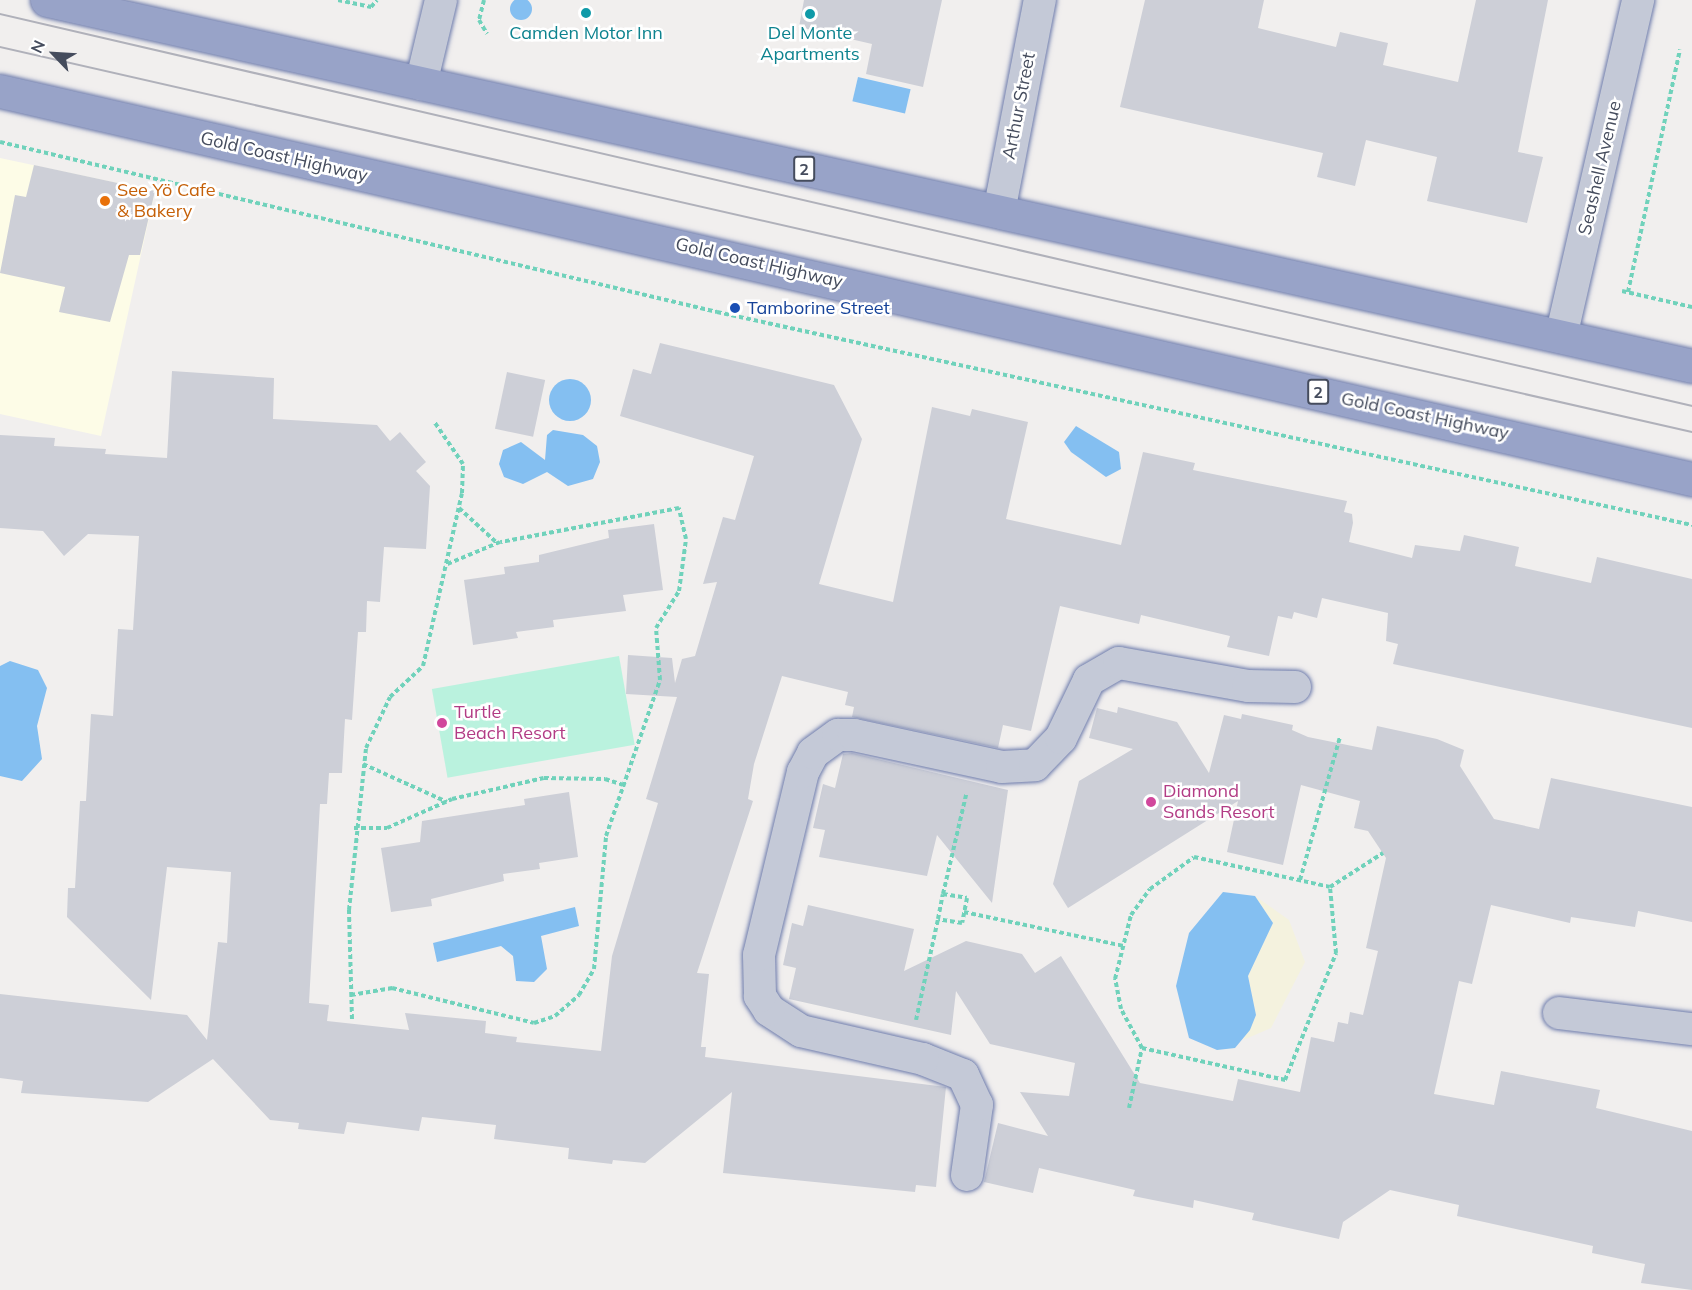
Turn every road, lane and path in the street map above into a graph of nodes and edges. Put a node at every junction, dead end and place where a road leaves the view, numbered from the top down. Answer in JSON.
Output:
{"nodes":[{"id":1,"x":47,"y":0,"type":"edge"},
{"id":2,"x":338,"y":0,"type":"edge"},
{"id":3,"x":377,"y":0,"type":"edge"},
{"id":4,"x":441,"y":0,"type":"edge"},
{"id":5,"x":484,"y":0,"type":"edge"},
{"id":6,"x":1040,"y":0,"type":"edge"},
{"id":7,"x":1638,"y":0,"type":"edge"},
{"id":8,"x":487,"y":34,"type":"dead end"},
{"id":9,"x":1680,"y":50,"type":"dead end"},
{"id":10,"x":421,"y":84,"type":"junction"},
{"id":11,"x":0,"y":91,"type":"edge"},
{"id":12,"x":0,"y":142,"type":"edge"},
{"id":13,"x":999,"y":212,"type":"junction"},
{"id":14,"x":1622,"y":291,"type":"dead end"},
{"id":15,"x":1628,"y":292,"type":"junction"},
{"id":16,"x":1692,"y":307,"type":"edge"},
{"id":17,"x":1561,"y":337,"type":"junction"},
{"id":18,"x":1692,"y":366,"type":"edge"},
{"id":19,"x":435,"y":423,"type":"dead end"},
{"id":20,"x":1692,"y":479,"type":"edge"},
{"id":21,"x":459,"y":508,"type":"junction"},
{"id":22,"x":1692,"y":525,"type":"edge"},
{"id":23,"x":497,"y":543,"type":"junction"},
{"id":24,"x":445,"y":565,"type":"junction"},
{"id":25,"x":1295,"y":687,"type":"dead end"},
{"id":26,"x":1340,"y":737,"type":"dead end"},
{"id":27,"x":974,"y":761,"type":"junction"},
{"id":28,"x":363,"y":764,"type":"junction"},
{"id":29,"x":623,"y":785,"type":"junction"},
{"id":30,"x":448,"y":802,"type":"junction"},
{"id":31,"x":354,"y":828,"type":"junction"},
{"id":32,"x":1383,"y":853,"type":"dead end"},
{"id":33,"x":1300,"y":880,"type":"junction"},
{"id":34,"x":1330,"y":887,"type":"junction"},
{"id":35,"x":943,"y":894,"type":"junction"},
{"id":36,"x":964,"y":912,"type":"junction"},
{"id":37,"x":938,"y":919,"type":"junction"},
{"id":38,"x":1124,"y":946,"type":"junction"},
{"id":39,"x":351,"y":995,"type":"junction"},
{"id":40,"x":1558,"y":1013,"type":"dead end"},
{"id":41,"x":352,"y":1019,"type":"dead end"},
{"id":42,"x":1692,"y":1029,"type":"edge"},
{"id":43,"x":1142,"y":1048,"type":"junction"},
{"id":44,"x":908,"y":1056,"type":"junction"},
{"id":45,"x":1129,"y":1108,"type":"dead end"},
{"id":46,"x":967,"y":1175,"type":"dead end"}],
"edges":[{"from":1,"to":10,"type":"highway","number":"2"},
{"from":2,"to":3,"type":"path"},
{"from":4,"to":10,"type":"street"},
{"from":5,"to":8,"type":"path"},
{"from":6,"to":13,"type":"street","name":"Arthur Street"},
{"from":7,"to":17,"type":"street","name":"Seashell Avenue"},
{"from":9,"to":15,"type":"path"},
{"from":10,"to":13,"type":"highway","number":"2"},
{"from":11,"to":20,"type":"highway","name":"Gold Coast Highway","number":"2"},
{"from":12,"to":22,"type":"path"},
{"from":13,"to":17,"type":"highway","number":"2"},
{"from":14,"to":15,"type":"path"},
{"from":15,"to":16,"type":"path"},
{"from":17,"to":18,"type":"highway","number":"2"},
{"from":19,"to":21,"type":"path"},
{"from":21,"to":23,"type":"path"},
{"from":21,"to":24,"type":"path"},
{"from":23,"to":24,"type":"path"},
{"from":23,"to":29,"type":"path"},
{"from":24,"to":28,"type":"path"},
{"from":25,"to":27,"type":"street"},
{"from":26,"to":33,"type":"path"},
{"from":27,"to":35,"type":"path"},
{"from":27,"to":44,"type":"street"},
{"from":28,"to":30,"type":"path"},
{"from":28,"to":31,"type":"path"},
{"from":29,"to":30,"type":"path"},
{"from":29,"to":39,"type":"path"},
{"from":30,"to":31,"type":"path"},
{"from":31,"to":39,"type":"path"},
{"from":32,"to":34,"type":"path"},
{"from":33,"to":34,"type":"path"},
{"from":33,"to":38,"type":"path"},
{"from":34,"to":43,"type":"path"},
{"from":35,"to":36,"type":"path"},
{"from":35,"to":37,"type":"path"},
{"from":36,"to":37,"type":"path"},
{"from":36,"to":38,"type":"path"},
{"from":37,"to":44,"type":"path"},
{"from":38,"to":43,"type":"path"},
{"from":39,"to":41,"type":"path"},
{"from":40,"to":42,"type":"street"},
{"from":43,"to":45,"type":"path"},
{"from":44,"to":46,"type":"street"}]}
